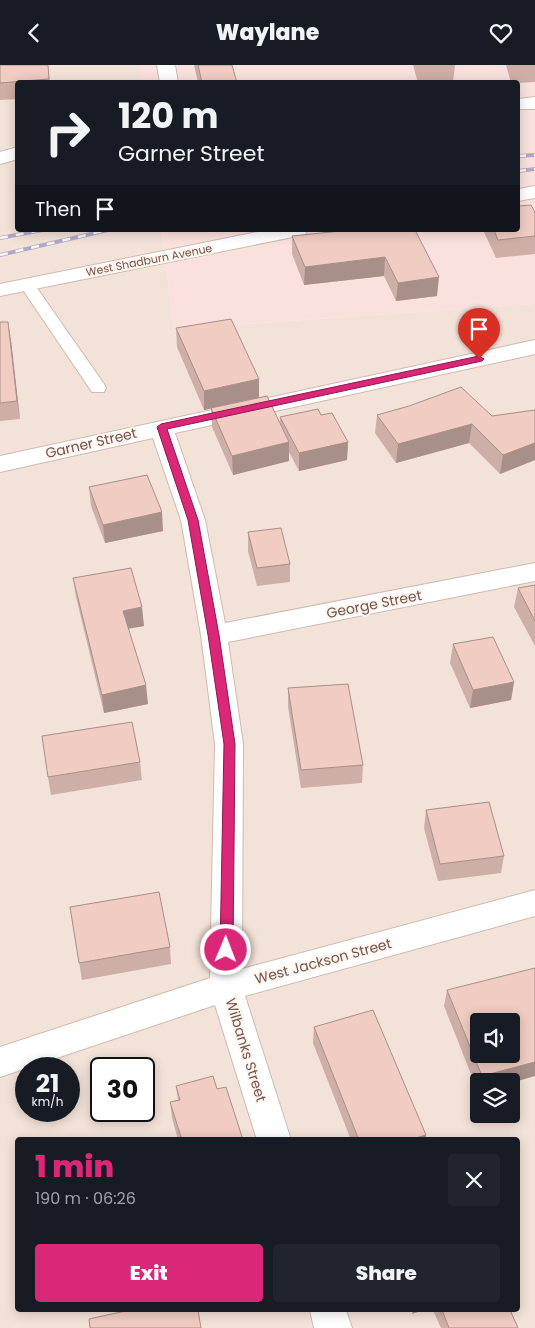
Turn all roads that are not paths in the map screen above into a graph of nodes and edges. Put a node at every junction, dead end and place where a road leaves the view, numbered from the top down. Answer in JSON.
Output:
{"nodes":[{"id":1,"x":166,"y":65,"type":"edge"},
{"id":2,"x":168,"y":80,"type":"edge"},
{"id":3,"x":535,"y":103,"type":"edge"},
{"id":4,"x":520,"y":104,"type":"edge"},
{"id":5,"x":15,"y":154,"type":"edge"},
{"id":6,"x":0,"y":158,"type":"edge"},
{"id":7,"x":535,"y":192,"type":"edge"},
{"id":8,"x":520,"y":195,"type":"edge"},
{"id":9,"x":288,"y":232,"type":"edge"},
{"id":10,"x":27,"y":285,"type":"junction"},
{"id":11,"x":0,"y":290,"type":"edge"},
{"id":12,"x":535,"y":347,"type":"edge"},
{"id":13,"x":98,"y":389,"type":"dead end"},
{"id":14,"x":161,"y":427,"type":"junction"},
{"id":15,"x":0,"y":464,"type":"edge"},
{"id":16,"x":535,"y":572,"type":"edge"},
{"id":17,"x":214,"y":635,"type":"junction"},
{"id":18,"x":535,"y":903,"type":"edge"},
{"id":19,"x":226,"y":987,"type":"junction"},
{"id":20,"x":0,"y":1062,"type":"edge"},
{"id":21,"x":273,"y":1137,"type":"edge"},
{"id":22,"x":329,"y":1312,"type":"edge"},
{"id":23,"x":333,"y":1328,"type":"edge"}],
"edges":[{"from":1,"to":2,"type":"street"},
{"from":3,"to":4,"type":"street"},
{"from":5,"to":6,"type":"street"},
{"from":7,"to":8,"type":"street"},
{"from":9,"to":10,"type":"street","name":"West Shadburn Avenue"},
{"from":10,"to":11,"type":"street","name":"West Shadburn Avenue"},
{"from":10,"to":13,"type":"lane"},
{"from":12,"to":14,"type":"street","name":"Garner Street"},
{"from":14,"to":15,"type":"street","name":"Garner Street"},
{"from":14,"to":17,"type":"street","name":"Wilbanks Street"},
{"from":16,"to":17,"type":"street","name":"George Street"},
{"from":17,"to":19,"type":"street","name":"Wilbanks Street"},
{"from":18,"to":19,"type":"street","name":"West Jackson Street"},
{"from":19,"to":20,"type":"street","name":"West Jackson Street"},
{"from":19,"to":21,"type":"street","name":"Wilbanks Street"},
{"from":22,"to":23,"type":"street"}]}
